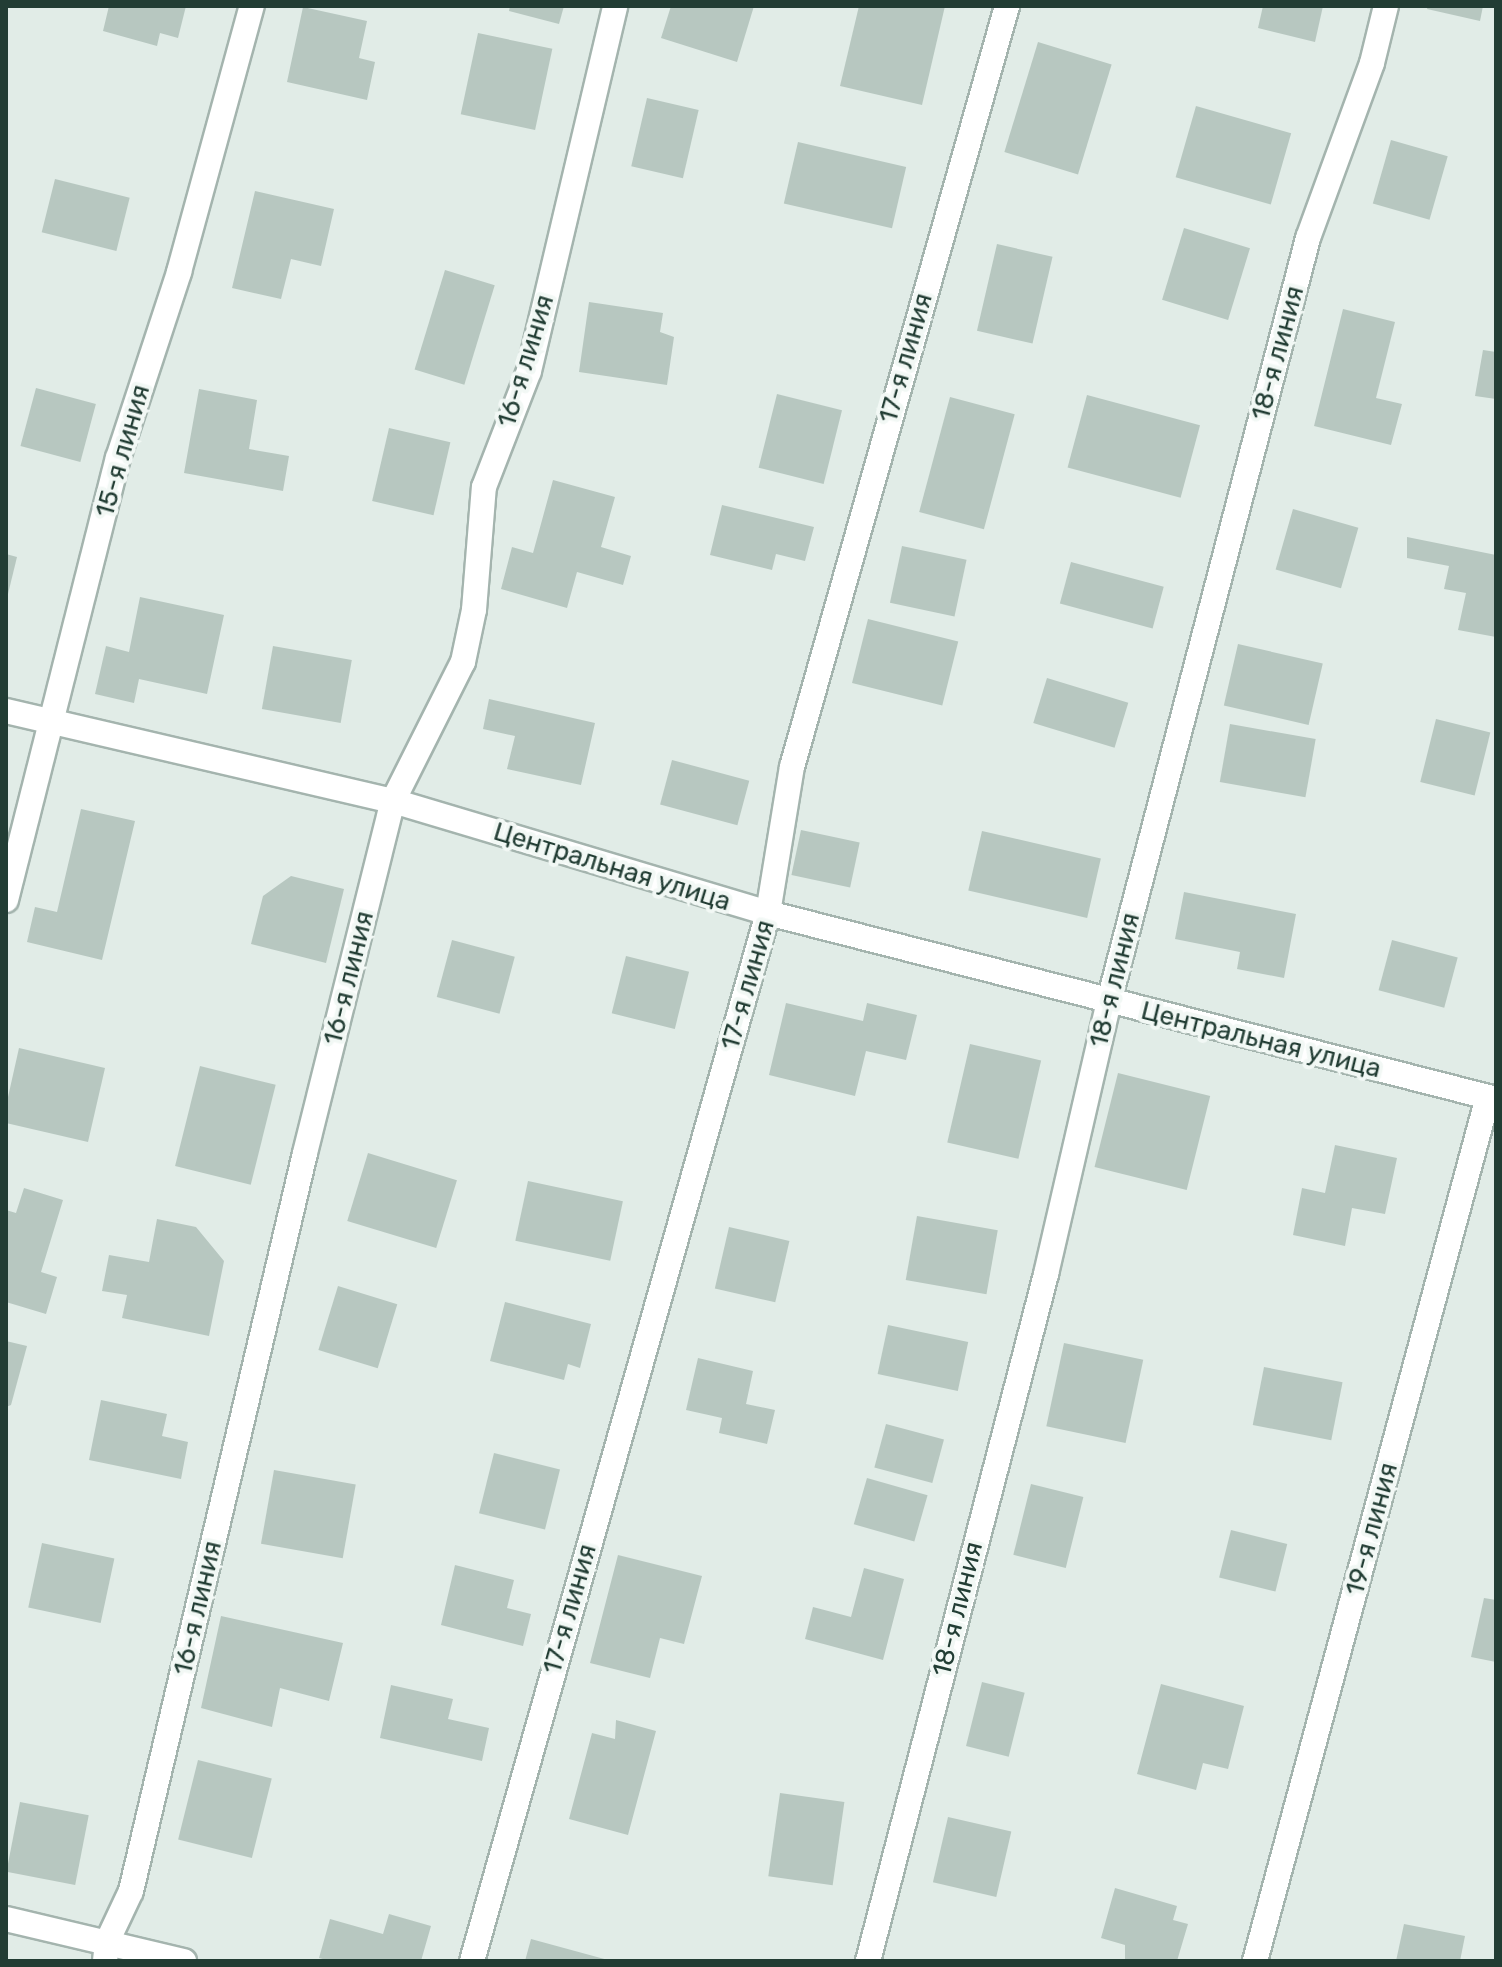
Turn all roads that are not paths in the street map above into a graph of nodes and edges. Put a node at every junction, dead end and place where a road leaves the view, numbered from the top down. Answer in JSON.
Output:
{"nodes":[{"id":1,"x":252,"y":6,"type":"edge"},
{"id":2,"x":615,"y":6,"type":"edge"},
{"id":3,"x":1007,"y":6,"type":"edge"},
{"id":4,"x":1386,"y":6,"type":"edge"},
{"id":5,"x":6,"y":711,"type":"edge"},
{"id":6,"x":52,"y":724,"type":"junction"},
{"id":7,"x":393,"y":801,"type":"junction"},
{"id":8,"x":6,"y":900,"type":"edge"},
{"id":9,"x":768,"y":913,"type":"junction"},
{"id":10,"x":1109,"y":1001,"type":"junction"},
{"id":11,"x":1492,"y":1098,"type":"edge"},
{"id":12,"x":6,"y":1919,"type":"edge"},
{"id":13,"x":106,"y":1952,"type":"edge"},
{"id":14,"x":184,"y":1961,"type":"edge"},
{"id":15,"x":472,"y":1961,"type":"edge"},
{"id":16,"x":868,"y":1961,"type":"edge"},
{"id":17,"x":1255,"y":1961,"type":"edge"}],
"edges":[{"from":1,"to":6,"type":"street","name":"15-я линия"},
{"from":2,"to":7,"type":"street","name":"16-я линия"},
{"from":3,"to":9,"type":"street","name":"17-я линия"},
{"from":4,"to":10,"type":"street","name":"18-я линия"},
{"from":5,"to":6,"type":"street","name":"Центральная улица"},
{"from":6,"to":7,"type":"street","name":"Центральная улица"},
{"from":6,"to":8,"type":"street","name":"15-я линия"},
{"from":7,"to":9,"type":"street","name":"Центральная улица"},
{"from":7,"to":13,"type":"street","name":"16-я линия"},
{"from":9,"to":10,"type":"street","name":"Центральная улица"},
{"from":9,"to":15,"type":"street","name":"17-я линия"},
{"from":10,"to":11,"type":"street","name":"Центральная улица"},
{"from":10,"to":16,"type":"street","name":"18-я линия"},
{"from":11,"to":17,"type":"street","name":"19-я линия"},
{"from":12,"to":13,"type":"street"},
{"from":13,"to":14,"type":"street"}]}
